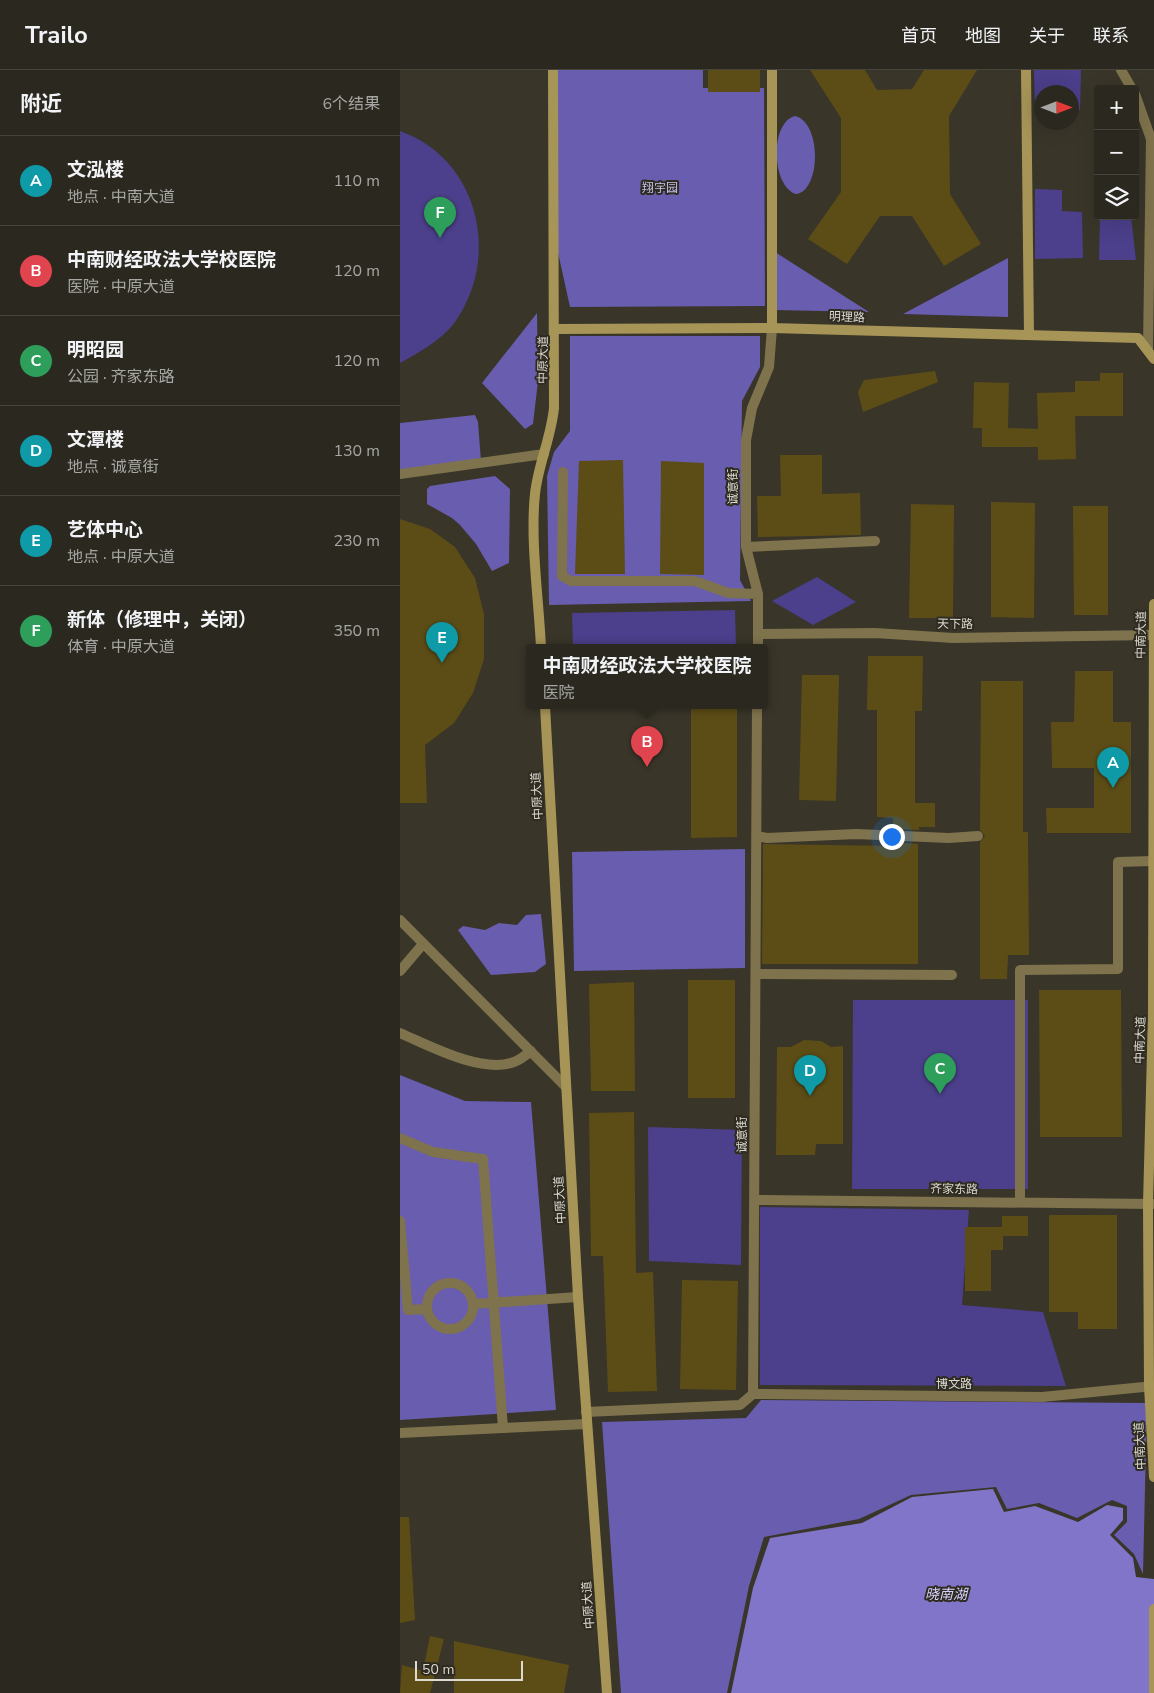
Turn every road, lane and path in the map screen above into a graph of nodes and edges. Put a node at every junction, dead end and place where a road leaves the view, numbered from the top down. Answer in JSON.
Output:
{"nodes":[{"id":1,"x":553,"y":70,"type":"edge"},
{"id":2,"x":772,"y":70,"type":"edge"},
{"id":3,"x":1026,"y":70,"type":"edge"},
{"id":4,"x":1122,"y":70,"type":"edge"},
{"id":5,"x":1130,"y":85,"type":"edge"},
{"id":6,"x":1139,"y":105,"type":"edge"},
{"id":7,"x":772,"y":328,"type":"junction"},
{"id":8,"x":556,"y":329,"type":"junction"},
{"id":9,"x":1029,"y":335,"type":"junction"},
{"id":10,"x":1148,"y":348,"type":"junction"},
{"id":11,"x":1154,"y":359,"type":"edge"},
{"id":12,"x":544,"y":454,"type":"junction"},
{"id":13,"x":563,"y":472,"type":"dead end"},
{"id":14,"x":400,"y":474,"type":"edge"},
{"id":15,"x":875,"y":541,"type":"dead end"},
{"id":16,"x":746,"y":546,"type":"junction"},
{"id":17,"x":758,"y":594,"type":"junction"},
{"id":18,"x":1154,"y":604,"type":"edge"},
{"id":19,"x":758,"y":634,"type":"junction"},
{"id":20,"x":1153,"y":635,"type":"junction"},
{"id":21,"x":541,"y":644,"type":"edge"},
{"id":22,"x":758,"y":644,"type":"edge"},
{"id":23,"x":1154,"y":650,"type":"edge"},
{"id":24,"x":544,"y":709,"type":"edge"},
{"id":25,"x":758,"y":709,"type":"edge"},
{"id":26,"x":757,"y":836,"type":"junction"},
{"id":27,"x":978,"y":836,"type":"dead end"},
{"id":28,"x":1153,"y":861,"type":"junction"},
{"id":29,"x":1154,"y":890,"type":"edge"},
{"id":30,"x":400,"y":920,"type":"edge"},
{"id":31,"x":423,"y":944,"type":"junction"},
{"id":32,"x":400,"y":971,"type":"edge"},
{"id":33,"x":756,"y":974,"type":"junction"},
{"id":34,"x":952,"y":975,"type":"dead end"},
{"id":35,"x":1154,"y":1014,"type":"edge"},
{"id":36,"x":400,"y":1033,"type":"edge"},
{"id":37,"x":531,"y":1052,"type":"junction"},
{"id":38,"x":566,"y":1087,"type":"junction"},
{"id":39,"x":400,"y":1138,"type":"edge"},
{"id":40,"x":754,"y":1200,"type":"junction"},
{"id":41,"x":1020,"y":1203,"type":"junction"},
{"id":42,"x":1151,"y":1204,"type":"edge"},
{"id":43,"x":400,"y":1221,"type":"edge"},
{"id":44,"x":578,"y":1296,"type":"junction"},
{"id":45,"x":494,"y":1302,"type":"junction"},
{"id":46,"x":473,"y":1304,"type":"junction"},
{"id":47,"x":427,"y":1309,"type":"junction"},
{"id":48,"x":1152,"y":1386,"type":"edge"},
{"id":49,"x":753,"y":1394,"type":"junction"},
{"id":50,"x":586,"y":1412,"type":"junction"},
{"id":51,"x":587,"y":1424,"type":"junction"},
{"id":52,"x":503,"y":1428,"type":"junction"},
{"id":53,"x":400,"y":1433,"type":"edge"},
{"id":54,"x":1154,"y":1477,"type":"edge"},
{"id":55,"x":1154,"y":1609,"type":"edge"},
{"id":56,"x":607,"y":1693,"type":"edge"},
{"id":57,"x":1154,"y":1693,"type":"edge"}],
"edges":[{"from":1,"to":8,"type":"main road","name":"中原大道"},
{"from":2,"to":7,"type":"main road"},
{"from":3,"to":9,"type":"main road"},
{"from":4,"to":5,"type":"street"},
{"from":6,"to":10,"type":"street"},
{"from":7,"to":8,"type":"main road","name":"明理路"},
{"from":7,"to":9,"type":"main road","name":"明理路"},
{"from":7,"to":16,"type":"street","name":"诚意街"},
{"from":8,"to":12,"type":"main road","name":"中原大道"},
{"from":9,"to":10,"type":"main road","name":"明理路"},
{"from":10,"to":11,"type":"main road"},
{"from":12,"to":14,"type":"street"},
{"from":12,"to":21,"type":"main road","name":"中原大道"},
{"from":13,"to":17,"type":"street"},
{"from":15,"to":16,"type":"street"},
{"from":16,"to":17,"type":"street","name":"诚意街"},
{"from":17,"to":19,"type":"street","name":"诚意街"},
{"from":18,"to":20,"type":"main road","name":"中南大道"},
{"from":19,"to":20,"type":"street","name":"天下路"},
{"from":19,"to":22,"type":"street","name":"诚意街"},
{"from":20,"to":23,"type":"main road","name":"中南大道"},
{"from":23,"to":28,"type":"main road","name":"中南大道"},
{"from":24,"to":38,"type":"main road","name":"中原大道"},
{"from":25,"to":26,"type":"street","name":"诚意街"},
{"from":26,"to":27,"type":"street"},
{"from":26,"to":33,"type":"street","name":"诚意街"},
{"from":28,"to":29,"type":"main road","name":"中南大道"},
{"from":28,"to":41,"type":"street"},
{"from":29,"to":35,"type":"main road","name":"中南大道"},
{"from":30,"to":31,"type":"street"},
{"from":31,"to":32,"type":"street"},
{"from":31,"to":37,"type":"street"},
{"from":33,"to":34,"type":"street"},
{"from":33,"to":40,"type":"street","name":"诚意街"},
{"from":35,"to":42,"type":"main road","name":"中南大道"},
{"from":36,"to":37,"type":"street"},
{"from":37,"to":38,"type":"street"},
{"from":38,"to":44,"type":"main road","name":"中原大道"},
{"from":39,"to":45,"type":"street"},
{"from":40,"to":41,"type":"street","name":"齐家东路"},
{"from":40,"to":49,"type":"street","name":"诚意街"},
{"from":41,"to":42,"type":"street","name":"齐家东路"},
{"from":42,"to":48,"type":"main road","name":"中南大道"},
{"from":43,"to":47,"type":"street"},
{"from":44,"to":45,"type":"street"},
{"from":44,"to":50,"type":"main road","name":"中原大道"},
{"from":45,"to":46,"type":"street"},
{"from":45,"to":52,"type":"street"},
{"from":46,"to":47,"type":"street"},
{"from":46,"to":47,"type":"street"},
{"from":48,"to":49,"type":"street","name":"博文路"},
{"from":48,"to":54,"type":"main road","name":"中南大道"},
{"from":49,"to":50,"type":"street"},
{"from":50,"to":51,"type":"main road","name":"中原大道"},
{"from":51,"to":52,"type":"street"},
{"from":51,"to":56,"type":"main road","name":"中原大道"},
{"from":52,"to":53,"type":"street"},
{"from":55,"to":57,"type":"main road"}]}
